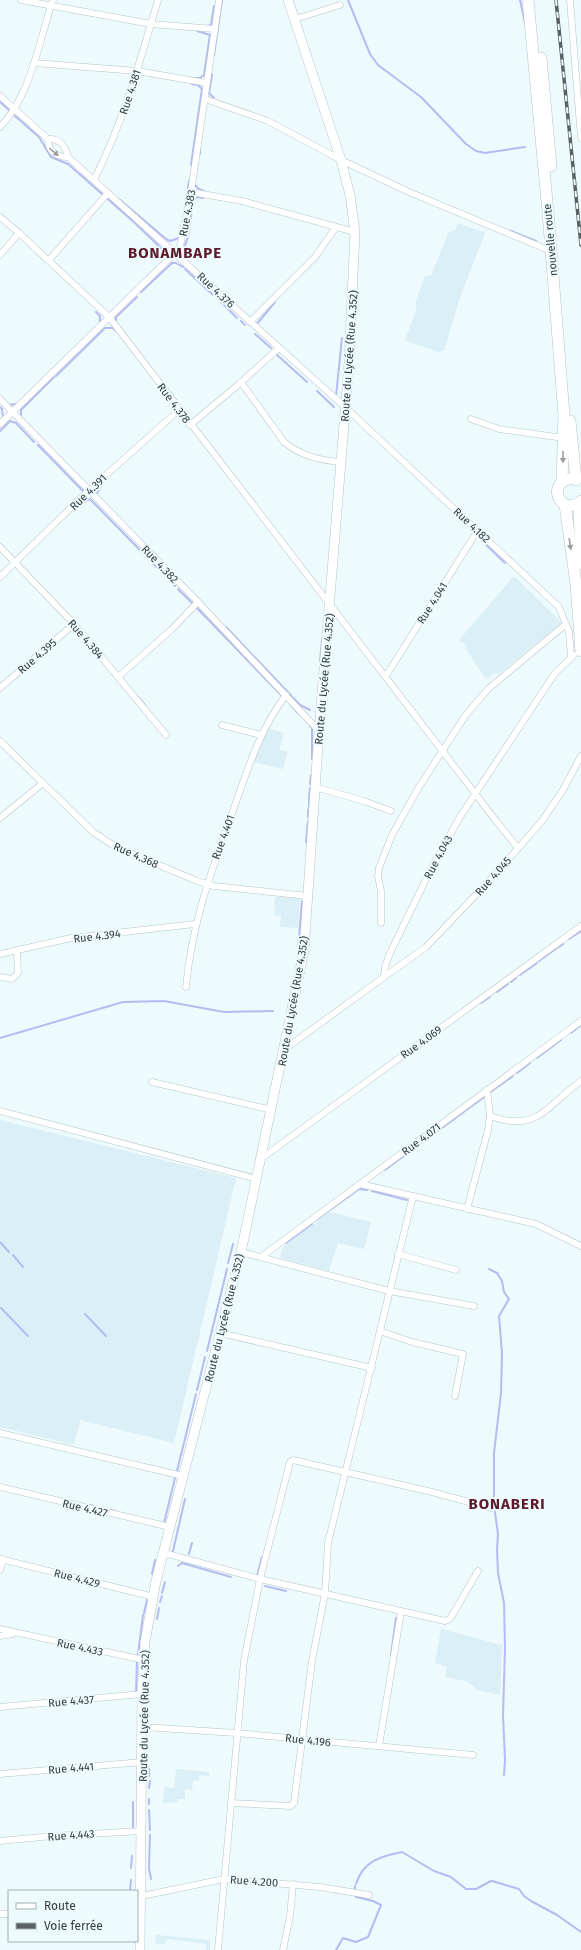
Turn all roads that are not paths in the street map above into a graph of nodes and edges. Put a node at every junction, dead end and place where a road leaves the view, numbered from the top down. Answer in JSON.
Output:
{"nodes":[{"id":1,"x":21,"y":0,"type":"edge"},
{"id":2,"x":158,"y":0,"type":"edge"},
{"id":3,"x":219,"y":0,"type":"edge"},
{"id":4,"x":288,"y":0,"type":"edge"},
{"id":5,"x":528,"y":0,"type":"edge"},
{"id":6,"x":534,"y":0,"type":"edge"},
{"id":7,"x":570,"y":0,"type":"edge"},
{"id":8,"x":52,"y":3,"type":"edge"},
{"id":9,"x":340,"y":5,"type":"dead end"},
{"id":10,"x":295,"y":19,"type":"junction"},
{"id":11,"x":151,"y":24,"type":"junction"},
{"id":12,"x":215,"y":30,"type":"junction"},
{"id":13,"x":34,"y":63,"type":"junction"},
{"id":14,"x":538,"y":63,"type":"junction"},
{"id":15,"x":137,"y":71,"type":"junction"},
{"id":16,"x":207,"y":83,"type":"junction"},
{"id":17,"x":0,"y":96,"type":"edge"},
{"id":18,"x":205,"y":99,"type":"junction"},
{"id":19,"x":14,"y":109,"type":"junction"},
{"id":20,"x":0,"y":127,"type":"edge"},
{"id":21,"x":48,"y":138,"type":"junction"},
{"id":22,"x":581,"y":138,"type":"edge"},
{"id":23,"x":68,"y":157,"type":"junction"},
{"id":24,"x":341,"y":160,"type":"junction"},
{"id":25,"x":94,"y":180,"type":"junction"},
{"id":26,"x":191,"y":192,"type":"junction"},
{"id":27,"x":108,"y":193,"type":"junction"},
{"id":28,"x":551,"y":212,"type":"junction"},
{"id":29,"x":0,"y":217,"type":"edge"},
{"id":30,"x":336,"y":227,"type":"junction"},
{"id":31,"x":355,"y":232,"type":"junction"},
{"id":32,"x":20,"y":233,"type":"junction"},
{"id":33,"x":551,"y":251,"type":"junction"},
{"id":34,"x":175,"y":253,"type":"junction"},
{"id":35,"x":0,"y":255,"type":"edge"},
{"id":36,"x":49,"y":260,"type":"junction"},
{"id":37,"x":108,"y":317,"type":"junction"},
{"id":38,"x":250,"y":322,"type":"junction"},
{"id":39,"x":279,"y":348,"type":"junction"},
{"id":40,"x":241,"y":382,"type":"junction"},
{"id":41,"x":0,"y":399,"type":"edge"},
{"id":42,"x":346,"y":408,"type":"junction"},
{"id":43,"x":179,"y":410,"type":"junction"},
{"id":44,"x":12,"y":412,"type":"junction"},
{"id":45,"x":471,"y":419,"type":"dead end"},
{"id":46,"x":0,"y":424,"type":"edge"},
{"id":47,"x":190,"y":425,"type":"junction"},
{"id":48,"x":564,"y":438,"type":"junction"},
{"id":49,"x":341,"y":462,"type":"junction"},
{"id":50,"x":562,"y":481,"type":"junction"},
{"id":51,"x":578,"y":482,"type":"edge"},
{"id":52,"x":89,"y":490,"type":"junction"},
{"id":53,"x":580,"y":503,"type":"edge"},
{"id":54,"x":565,"y":505,"type":"junction"},
{"id":55,"x":478,"y":530,"type":"junction"},
{"id":56,"x":0,"y":547,"type":"edge"},
{"id":57,"x":15,"y":563,"type":"junction"},
{"id":58,"x":581,"y":564,"type":"edge"},
{"id":59,"x":0,"y":577,"type":"edge"},
{"id":60,"x":198,"y":602,"type":"junction"},
{"id":61,"x":330,"y":605,"type":"junction"},
{"id":62,"x":74,"y":624,"type":"junction"},
{"id":63,"x":566,"y":624,"type":"junction"},
{"id":64,"x":581,"y":650,"type":"edge"},
{"id":65,"x":571,"y":657,"type":"junction"},
{"id":66,"x":386,"y":676,"type":"junction"},
{"id":67,"x":118,"y":677,"type":"junction"},
{"id":68,"x":0,"y":688,"type":"edge"},
{"id":69,"x":286,"y":695,"type":"junction"},
{"id":70,"x":222,"y":725,"type":"dead end"},
{"id":71,"x":319,"y":731,"type":"junction"},
{"id":72,"x":166,"y":735,"type":"dead end"},
{"id":73,"x":261,"y":735,"type":"junction"},
{"id":74,"x":0,"y":741,"type":"edge"},
{"id":75,"x":442,"y":751,"type":"junction"},
{"id":76,"x":581,"y":756,"type":"edge"},
{"id":77,"x":42,"y":784,"type":"junction"},
{"id":78,"x":315,"y":787,"type":"junction"},
{"id":79,"x":474,"y":793,"type":"junction"},
{"id":80,"x":391,"y":811,"type":"dead end"},
{"id":81,"x":0,"y":818,"type":"edge"},
{"id":82,"x":518,"y":848,"type":"junction"},
{"id":83,"x":206,"y":884,"type":"junction"},
{"id":84,"x":308,"y":896,"type":"junction"},
{"id":85,"x":195,"y":924,"type":"junction"},
{"id":86,"x":381,"y":924,"type":"dead end"},
{"id":87,"x":581,"y":926,"type":"edge"},
{"id":88,"x":16,"y":952,"type":"junction"},
{"id":89,"x":0,"y":954,"type":"edge"},
{"id":90,"x":0,"y":977,"type":"edge"},
{"id":91,"x":384,"y":977,"type":"junction"},
{"id":92,"x":186,"y":987,"type":"dead end"},
{"id":93,"x":581,"y":1021,"type":"edge"},
{"id":94,"x":285,"y":1049,"type":"junction"},
{"id":95,"x":152,"y":1082,"type":"dead end"},
{"id":96,"x":581,"y":1082,"type":"edge"},
{"id":97,"x":487,"y":1090,"type":"junction"},
{"id":98,"x":272,"y":1110,"type":"junction"},
{"id":99,"x":0,"y":1111,"type":"edge"},
{"id":100,"x":490,"y":1116,"type":"junction"},
{"id":101,"x":262,"y":1158,"type":"junction"},
{"id":102,"x":257,"y":1179,"type":"junction"},
{"id":103,"x":360,"y":1184,"type":"junction"},
{"id":104,"x":413,"y":1196,"type":"junction"},
{"id":105,"x":467,"y":1209,"type":"junction"},
{"id":106,"x":581,"y":1246,"type":"edge"},
{"id":107,"x":241,"y":1252,"type":"junction"},
{"id":108,"x":398,"y":1254,"type":"junction"},
{"id":109,"x":261,"y":1257,"type":"junction"},
{"id":110,"x":456,"y":1270,"type":"dead end"},
{"id":111,"x":389,"y":1291,"type":"junction"},
{"id":112,"x":474,"y":1306,"type":"dead end"},
{"id":113,"x":380,"y":1331,"type":"junction"},
{"id":114,"x":220,"y":1333,"type":"junction"},
{"id":115,"x":372,"y":1368,"type":"junction"},
{"id":116,"x":455,"y":1396,"type":"dead end"},
{"id":117,"x":0,"y":1433,"type":"edge"},
{"id":118,"x":345,"y":1473,"type":"junction"},
{"id":119,"x":183,"y":1476,"type":"junction"},
{"id":120,"x":0,"y":1487,"type":"edge"},
{"id":121,"x":491,"y":1508,"type":"dead end"},
{"id":122,"x":170,"y":1528,"type":"junction"},
{"id":123,"x":164,"y":1553,"type":"junction"},
{"id":124,"x":2,"y":1559,"type":"edge"},
{"id":125,"x":0,"y":1570,"type":"edge"},
{"id":126,"x":478,"y":1571,"type":"dead end"},
{"id":127,"x":260,"y":1579,"type":"junction"},
{"id":128,"x":325,"y":1593,"type":"junction"},
{"id":129,"x":154,"y":1597,"type":"junction"},
{"id":130,"x":401,"y":1612,"type":"junction"},
{"id":131,"x":0,"y":1630,"type":"edge"},
{"id":132,"x":16,"y":1634,"type":"junction"},
{"id":133,"x":0,"y":1636,"type":"edge"},
{"id":134,"x":144,"y":1660,"type":"junction"},
{"id":135,"x":142,"y":1694,"type":"junction"},
{"id":136,"x":0,"y":1708,"type":"edge"},
{"id":137,"x":143,"y":1727,"type":"junction"},
{"id":138,"x":236,"y":1733,"type":"junction"},
{"id":139,"x":302,"y":1740,"type":"junction"},
{"id":140,"x":379,"y":1746,"type":"junction"},
{"id":141,"x":473,"y":1755,"type":"dead end"},
{"id":142,"x":143,"y":1762,"type":"junction"},
{"id":143,"x":0,"y":1774,"type":"edge"},
{"id":144,"x":231,"y":1803,"type":"junction"},
{"id":145,"x":142,"y":1831,"type":"junction"},
{"id":146,"x":0,"y":1841,"type":"edge"},
{"id":147,"x":224,"y":1879,"type":"junction"},
{"id":148,"x":293,"y":1884,"type":"junction"},
{"id":149,"x":369,"y":1896,"type":"dead end"},
{"id":150,"x":140,"y":1902,"type":"edge"},
{"id":151,"x":140,"y":1950,"type":"edge"},
{"id":152,"x":218,"y":1950,"type":"edge"},
{"id":153,"x":283,"y":1950,"type":"edge"}],
"edges":[{"from":1,"to":8,"type":"street"},
{"from":2,"to":11,"type":"street","name":"Rue 4.381"},
{"from":3,"to":12,"type":"street","name":"Rue 4.383"},
{"from":4,"to":10,"type":"main road","name":"Route du Lycée (Rue 4.352)"},
{"from":5,"to":14,"type":"highway","name":"nouvelle route"},
{"from":6,"to":14,"type":"highway","name":"nouvelle route"},
{"from":7,"to":22,"type":"street"},
{"from":8,"to":11,"type":"street"},
{"from":8,"to":13,"type":"street"},
{"from":9,"to":10,"type":"street"},
{"from":10,"to":24,"type":"main road","name":"Route du Lycée (Rue 4.352)"},
{"from":11,"to":12,"type":"street"},
{"from":11,"to":15,"type":"street","name":"Rue 4.381"},
{"from":12,"to":16,"type":"street","name":"Rue 4.383"},
{"from":13,"to":15,"type":"street"},
{"from":13,"to":19,"type":"street"},
{"from":14,"to":28,"type":"highway","name":"nouvelle route"},
{"from":15,"to":16,"type":"street"},
{"from":15,"to":25,"type":"street","name":"Rue 4.381"},
{"from":16,"to":18,"type":"street","name":"Rue 4.383"},
{"from":17,"to":19,"type":"street"},
{"from":18,"to":24,"type":"street"},
{"from":18,"to":26,"type":"street","name":"Rue 4.383"},
{"from":19,"to":20,"type":"street"},
{"from":19,"to":21,"type":"street"},
{"from":21,"to":23,"type":"street"},
{"from":21,"to":23,"type":"street","one_way":true},
{"from":23,"to":25,"type":"street","name":"Rue 4.376"},
{"from":24,"to":31,"type":"main road","name":"Route du Lycée (Rue 4.352)"},
{"from":24,"to":33,"type":"street"},
{"from":25,"to":27,"type":"street","name":"Rue 4.376"},
{"from":26,"to":30,"type":"street"},
{"from":26,"to":34,"type":"street","name":"Rue 4.383"},
{"from":27,"to":34,"type":"street","name":"Rue 4.376"},
{"from":27,"to":36,"type":"street"},
{"from":28,"to":33,"type":"highway","name":"nouvelle route"},
{"from":28,"to":51,"type":"highway","name":"nouvelle route"},
{"from":29,"to":32,"type":"street","name":"Rue 4.378"},
{"from":30,"to":31,"type":"street"},
{"from":30,"to":38,"type":"street"},
{"from":31,"to":42,"type":"main road","name":"Route du Lycée (Rue 4.352)"},
{"from":32,"to":35,"type":"street"},
{"from":32,"to":36,"type":"street","name":"Rue 4.378"},
{"from":33,"to":48,"type":"highway","name":"nouvelle route"},
{"from":34,"to":37,"type":"street","name":"Rue 4.383"},
{"from":34,"to":38,"type":"street","name":"Rue 4.376"},
{"from":36,"to":37,"type":"street","name":"Rue 4.378"},
{"from":37,"to":43,"type":"street","name":"Rue 4.378"},
{"from":37,"to":44,"type":"street","name":"Rue 4.383"},
{"from":38,"to":39,"type":"street","name":"Rue 4.376"},
{"from":39,"to":40,"type":"street"},
{"from":39,"to":42,"type":"street","name":"Rue 4.376"},
{"from":40,"to":47,"type":"street"},
{"from":40,"to":49,"type":"street"},
{"from":41,"to":44,"type":"street","name":"Rue 4.382"},
{"from":42,"to":49,"type":"main road","name":"Route du Lycée (Rue 4.352)"},
{"from":42,"to":55,"type":"street","name":"Rue 4.182"},
{"from":43,"to":47,"type":"street","name":"Rue 4.378"},
{"from":43,"to":52,"type":"street","name":"Rue 4.391"},
{"from":44,"to":46,"type":"street","name":"Rue 4.383"},
{"from":44,"to":52,"type":"street","name":"Rue 4.382"},
{"from":45,"to":48,"type":"street"},
{"from":47,"to":61,"type":"street","name":"Rue 4.378"},
{"from":48,"to":50,"type":"highway","name":"nouvelle route","one_way":true},
{"from":49,"to":61,"type":"main road","name":"Route du Lycée (Rue 4.352)"},
{"from":50,"to":51,"type":"highway"},
{"from":50,"to":54,"type":"highway","name":"nouvelle route"},
{"from":52,"to":57,"type":"street","name":"Rue 4.391"},
{"from":52,"to":60,"type":"street","name":"Rue 4.382"},
{"from":53,"to":54,"type":"highway"},
{"from":53,"to":58,"type":"highway"},
{"from":54,"to":64,"type":"highway","one_way":true},
{"from":55,"to":63,"type":"street","name":"Rue 4.182"},
{"from":55,"to":66,"type":"street","name":"Rue 4.041"},
{"from":56,"to":57,"type":"street","name":"Rue 4.384"},
{"from":57,"to":59,"type":"street","name":"Rue 4.391"},
{"from":57,"to":62,"type":"street","name":"Rue 4.384"},
{"from":60,"to":67,"type":"street"},
{"from":60,"to":69,"type":"street","name":"Rue 4.382"},
{"from":61,"to":66,"type":"street","name":"Rue 4.378"},
{"from":61,"to":71,"type":"main road","name":"Route du Lycée (Rue 4.352)"},
{"from":62,"to":67,"type":"street","name":"Rue 4.384"},
{"from":62,"to":68,"type":"street","name":"Rue 4.395"},
{"from":63,"to":65,"type":"street","name":"Rue 4.182"},
{"from":63,"to":75,"type":"street"},
{"from":64,"to":65,"type":"street","name":"Rue 4.043"},
{"from":65,"to":79,"type":"street","name":"Rue 4.043"},
{"from":66,"to":75,"type":"street","name":"Rue 4.378"},
{"from":67,"to":72,"type":"street","name":"Rue 4.384"},
{"from":69,"to":71,"type":"street","name":"Rue 4.382"},
{"from":69,"to":73,"type":"street","name":"Rue 4.401"},
{"from":70,"to":73,"type":"street"},
{"from":71,"to":78,"type":"main road","name":"Route du Lycée (Rue 4.352)"},
{"from":73,"to":83,"type":"street","name":"Rue 4.401"},
{"from":74,"to":77,"type":"street","name":"Rue 4.368"},
{"from":75,"to":79,"type":"street","name":"Rue 4.378"},
{"from":75,"to":86,"type":"street"},
{"from":76,"to":82,"type":"street","name":"Rue 4.045"},
{"from":77,"to":81,"type":"street"},
{"from":77,"to":83,"type":"street","name":"Rue 4.368"},
{"from":78,"to":80,"type":"street"},
{"from":78,"to":84,"type":"main road","name":"Route du Lycée (Rue 4.352)"},
{"from":79,"to":82,"type":"street","name":"Rue 4.378"},
{"from":79,"to":91,"type":"street","name":"Rue 4.043"},
{"from":82,"to":91,"type":"street","name":"Rue 4.045"},
{"from":83,"to":84,"type":"street","name":"Rue 4.368"},
{"from":83,"to":85,"type":"street","name":"Rue 4.401"},
{"from":84,"to":94,"type":"main road","name":"Route du Lycée (Rue 4.352)"},
{"from":85,"to":88,"type":"street","name":"Rue 4.394"},
{"from":85,"to":92,"type":"street","name":"Rue 4.401"},
{"from":87,"to":101,"type":"street","name":"Rue 4.069"},
{"from":88,"to":89,"type":"street","name":"Rue 4.394"},
{"from":88,"to":90,"type":"street"},
{"from":91,"to":94,"type":"street"},
{"from":93,"to":97,"type":"street","name":"Rue 4.071"},
{"from":94,"to":98,"type":"main road","name":"Route du Lycée (Rue 4.352)"},
{"from":95,"to":98,"type":"street"},
{"from":96,"to":100,"type":"street"},
{"from":97,"to":100,"type":"street"},
{"from":97,"to":103,"type":"street","name":"Rue 4.071"},
{"from":98,"to":101,"type":"main road","name":"Route du Lycée (Rue 4.352)"},
{"from":99,"to":102,"type":"street"},
{"from":100,"to":105,"type":"street"},
{"from":101,"to":102,"type":"main road","name":"Route du Lycée (Rue 4.352)"},
{"from":102,"to":107,"type":"main road","name":"Route du Lycée (Rue 4.352)"},
{"from":103,"to":104,"type":"street"},
{"from":103,"to":109,"type":"street","name":"Rue 4.071"},
{"from":104,"to":105,"type":"street"},
{"from":104,"to":108,"type":"street"},
{"from":105,"to":106,"type":"street"},
{"from":107,"to":109,"type":"street"},
{"from":107,"to":114,"type":"main road","name":"Route du Lycée (Rue 4.352)"},
{"from":108,"to":110,"type":"street"},
{"from":108,"to":111,"type":"street"},
{"from":109,"to":111,"type":"street"},
{"from":111,"to":112,"type":"street"},
{"from":111,"to":113,"type":"street"},
{"from":113,"to":115,"type":"street"},
{"from":113,"to":116,"type":"street"},
{"from":114,"to":115,"type":"street"},
{"from":114,"to":119,"type":"main road","name":"Route du Lycée (Rue 4.352)"},
{"from":115,"to":118,"type":"street"},
{"from":117,"to":119,"type":"street"},
{"from":118,"to":121,"type":"street"},
{"from":118,"to":127,"type":"street"},
{"from":118,"to":128,"type":"street"},
{"from":119,"to":122,"type":"main road","name":"Route du Lycée (Rue 4.352)"},
{"from":120,"to":122,"type":"street","name":"Rue 4.427"},
{"from":122,"to":123,"type":"main road","name":"Route du Lycée (Rue 4.352)"},
{"from":123,"to":127,"type":"street"},
{"from":123,"to":129,"type":"main road","name":"Route du Lycée (Rue 4.352)"},
{"from":124,"to":125,"type":"street"},
{"from":124,"to":129,"type":"street","name":"Rue 4.429"},
{"from":126,"to":130,"type":"street"},
{"from":127,"to":128,"type":"street"},
{"from":127,"to":138,"type":"street"},
{"from":128,"to":130,"type":"street"},
{"from":128,"to":139,"type":"street"},
{"from":129,"to":134,"type":"main road","name":"Route du Lycée (Rue 4.352)"},
{"from":130,"to":140,"type":"street"},
{"from":131,"to":132,"type":"street","name":"Rue 4.433"},
{"from":132,"to":133,"type":"street"},
{"from":132,"to":134,"type":"street","name":"Rue 4.433"},
{"from":134,"to":135,"type":"main road","name":"Route du Lycée (Rue 4.352)"},
{"from":135,"to":136,"type":"street","name":"Rue 4.437"},
{"from":135,"to":137,"type":"main road","name":"Route du Lycée (Rue 4.352)"},
{"from":137,"to":138,"type":"street","name":"Rue 4.196"},
{"from":137,"to":142,"type":"main road","name":"Route du Lycée (Rue 4.352)"},
{"from":138,"to":139,"type":"street","name":"Rue 4.196"},
{"from":138,"to":144,"type":"street"},
{"from":139,"to":140,"type":"street","name":"Rue 4.196"},
{"from":139,"to":144,"type":"street"},
{"from":140,"to":141,"type":"street","name":"Rue 4.196"},
{"from":142,"to":143,"type":"street","name":"Rue 4.441"},
{"from":142,"to":145,"type":"main road","name":"Route du Lycée (Rue 4.352)"},
{"from":144,"to":147,"type":"street"},
{"from":145,"to":146,"type":"street","name":"Rue 4.443"},
{"from":145,"to":150,"type":"main road","name":"Route du Lycée (Rue 4.352)"},
{"from":147,"to":148,"type":"street","name":"Rue 4.200"},
{"from":147,"to":150,"type":"street","name":"Rue 4.200"},
{"from":147,"to":152,"type":"street"},
{"from":148,"to":149,"type":"street","name":"Rue 4.200"},
{"from":148,"to":153,"type":"street"},
{"from":150,"to":151,"type":"main road","name":"Route du Lycée (Rue 4.352)"}]}
